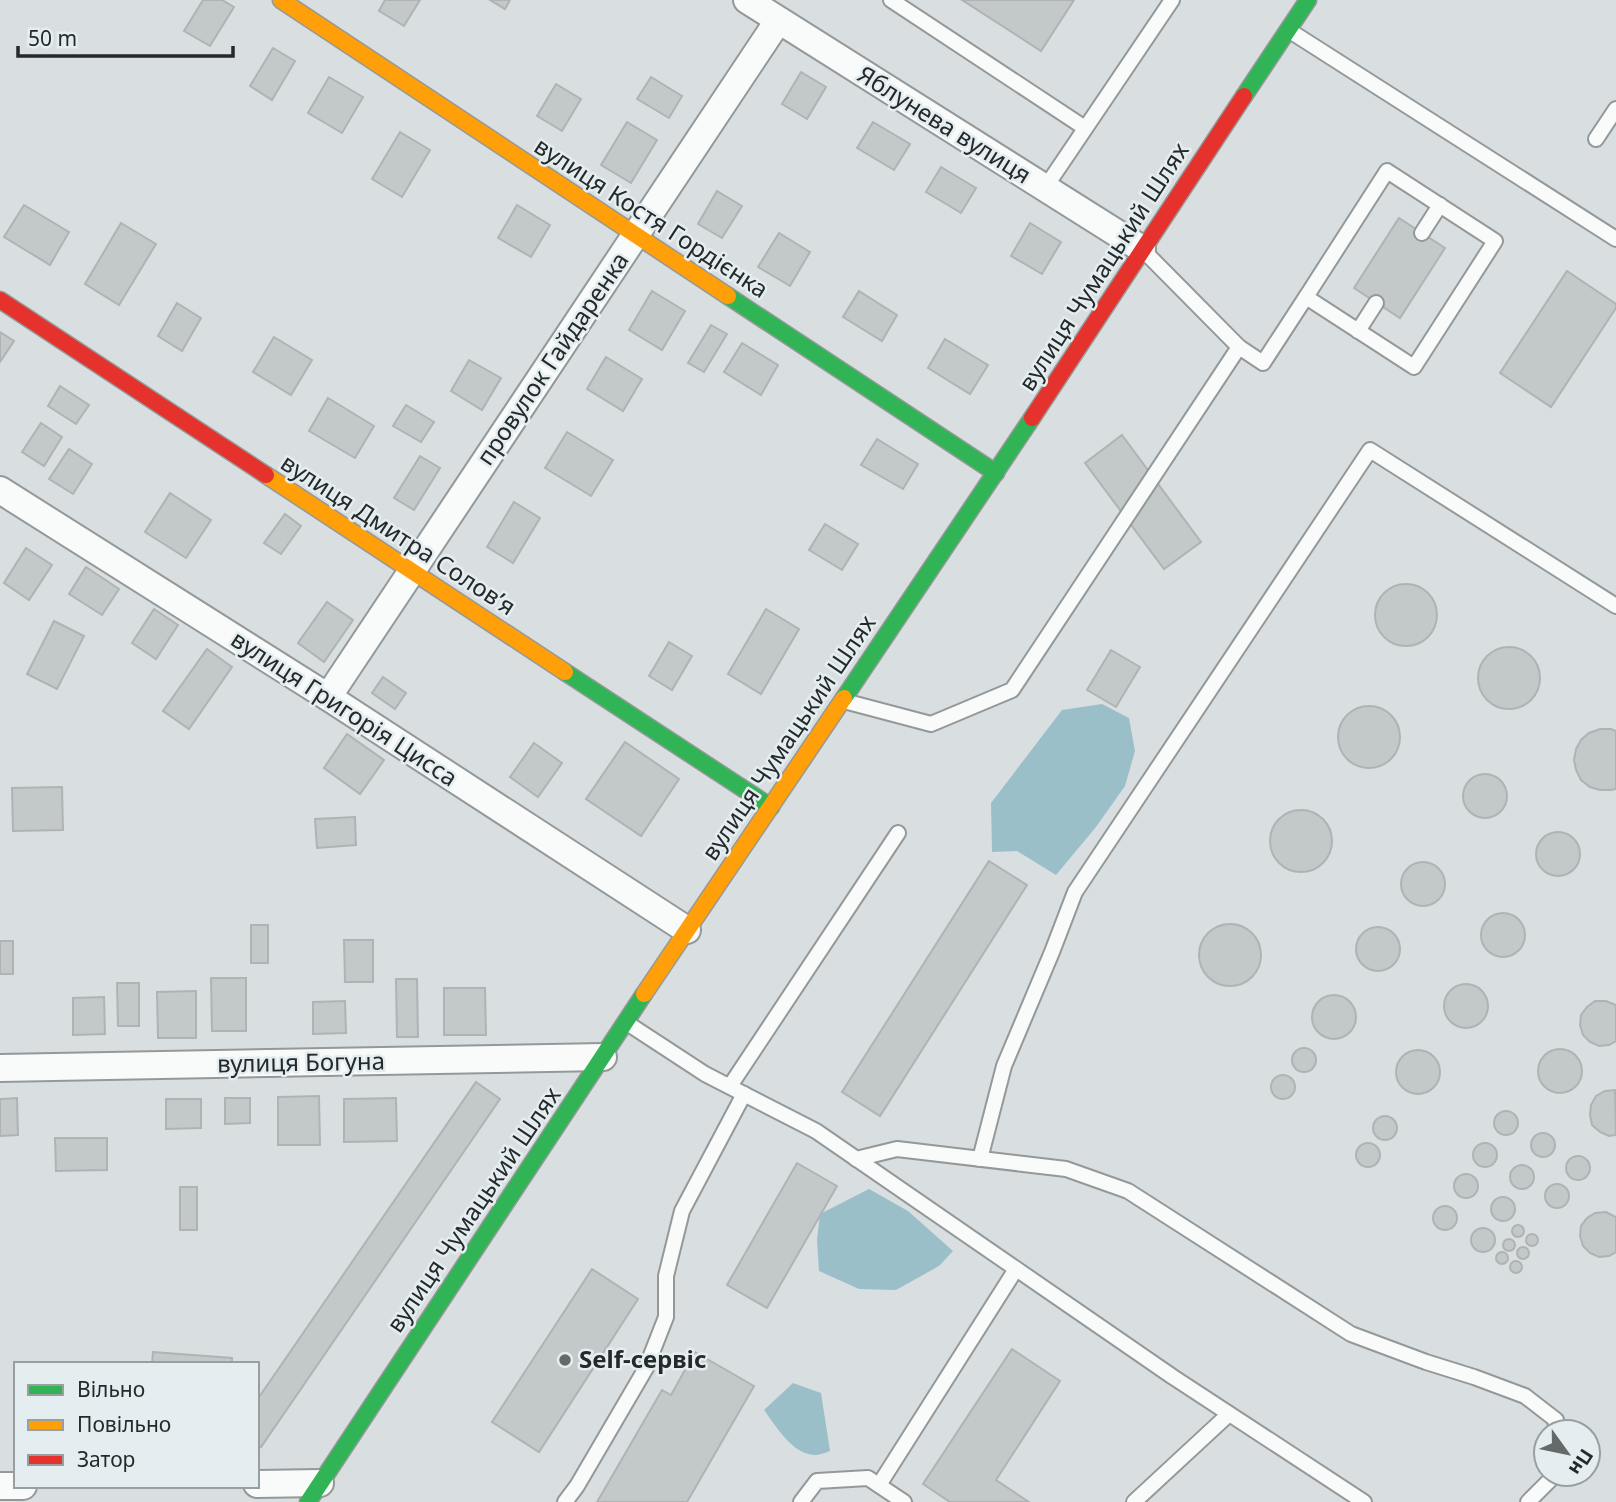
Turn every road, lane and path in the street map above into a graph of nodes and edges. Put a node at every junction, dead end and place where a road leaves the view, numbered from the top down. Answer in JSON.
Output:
{"nodes":[{"id":1,"x":281,"y":0,"type":"edge"},
{"id":2,"x":747,"y":0,"type":"edge"},
{"id":3,"x":891,"y":0,"type":"edge"},
{"id":4,"x":1171,"y":0,"type":"edge"},
{"id":5,"x":1308,"y":0,"type":"edge"},
{"id":6,"x":778,"y":21,"type":"junction"},
{"id":7,"x":1288,"y":30,"type":"junction"},
{"id":8,"x":1616,"y":108,"type":"edge"},
{"id":9,"x":1085,"y":128,"type":"junction"},
{"id":10,"x":1596,"y":139,"type":"dead end"},
{"id":11,"x":1045,"y":188,"type":"junction"},
{"id":12,"x":1440,"y":205,"type":"junction"},
{"id":13,"x":1422,"y":233,"type":"dead end"},
{"id":14,"x":636,"y":235,"type":"junction"},
{"id":15,"x":1616,"y":239,"type":"edge"},
{"id":16,"x":1142,"y":249,"type":"junction"},
{"id":17,"x":1306,"y":297,"type":"junction"},
{"id":18,"x":0,"y":300,"type":"edge"},
{"id":19,"x":1376,"y":303,"type":"dead end"},
{"id":20,"x":1358,"y":331,"type":"junction"},
{"id":21,"x":1239,"y":347,"type":"junction"},
{"id":22,"x":996,"y":473,"type":"junction"},
{"id":23,"x":0,"y":491,"type":"edge"},
{"id":24,"x":412,"y":571,"type":"junction"},
{"id":25,"x":1616,"y":606,"type":"edge"},
{"id":26,"x":328,"y":697,"type":"junction"},
{"id":27,"x":843,"y":700,"type":"junction"},
{"id":28,"x":771,"y":807,"type":"junction"},
{"id":29,"x":898,"y":833,"type":"dead end"},
{"id":30,"x":687,"y":930,"type":"junction"},
{"id":31,"x":626,"y":1022,"type":"junction"},
{"id":32,"x":603,"y":1057,"type":"junction"},
{"id":33,"x":0,"y":1068,"type":"edge"},
{"id":34,"x":730,"y":1086,"type":"junction"},
{"id":35,"x":744,"y":1094,"type":"junction"},
{"id":36,"x":856,"y":1159,"type":"junction"},
{"id":37,"x":980,"y":1159,"type":"junction"},
{"id":38,"x":1016,"y":1269,"type":"junction"},
{"id":39,"x":1229,"y":1414,"type":"junction"},
{"id":40,"x":1553,"y":1418,"type":"edge"},
{"id":41,"x":259,"y":1484,"type":"edge"},
{"id":42,"x":879,"y":1485,"type":"junction"},
{"id":43,"x":1542,"y":1488,"type":"edge"},
{"id":44,"x":314,"y":1493,"type":"edge"},
{"id":45,"x":565,"y":1502,"type":"edge"},
{"id":46,"x":801,"y":1502,"type":"edge"},
{"id":47,"x":904,"y":1502,"type":"edge"},
{"id":48,"x":1134,"y":1502,"type":"edge"},
{"id":49,"x":1364,"y":1502,"type":"edge"},
{"id":50,"x":1528,"y":1502,"type":"edge"}],
"edges":[{"from":1,"to":14,"type":"main road","name":"вулиця Костя Гордієнка"},
{"from":2,"to":6,"type":"street","name":"Яблунева вулиця"},
{"from":3,"to":9,"type":"lane"},
{"from":4,"to":9,"type":"lane"},
{"from":5,"to":7,"type":"main road","name":"вулиця Чумацький Шлях"},
{"from":6,"to":11,"type":"street","name":"Яблунева вулиця"},
{"from":6,"to":14,"type":"street","name":"провулок Гайдаренка"},
{"from":7,"to":15,"type":"lane"},
{"from":7,"to":16,"type":"main road","name":"вулиця Чумацький Шлях"},
{"from":8,"to":10,"type":"lane"},
{"from":9,"to":11,"type":"lane"},
{"from":11,"to":16,"type":"street","name":"Яблунева вулиця"},
{"from":12,"to":13,"type":"lane"},
{"from":12,"to":17,"type":"lane"},
{"from":12,"to":20,"type":"lane"},
{"from":14,"to":22,"type":"main road","name":"вулиця Костя Гордієнка"},
{"from":14,"to":24,"type":"street","name":"провулок Гайдаренка"},
{"from":16,"to":21,"type":"lane"},
{"from":16,"to":22,"type":"main road","name":"вулиця Чумацький Шлях"},
{"from":17,"to":20,"type":"lane"},
{"from":17,"to":21,"type":"lane"},
{"from":18,"to":24,"type":"main road","name":"вулиця Дмитра Соловʼя"},
{"from":19,"to":20,"type":"lane"},
{"from":21,"to":27,"type":"lane"},
{"from":22,"to":27,"type":"main road","name":"вулиця Чумацький Шлях"},
{"from":23,"to":26,"type":"street","name":"вулиця Григорія Цисса"},
{"from":24,"to":26,"type":"street","name":"провулок Гайдаренка"},
{"from":24,"to":28,"type":"main road","name":"вулиця Дмитра Соловʼя"},
{"from":25,"to":37,"type":"lane"},
{"from":26,"to":30,"type":"street","name":"вулиця Григорія Цисса"},
{"from":27,"to":28,"type":"main road","name":"вулиця Чумацький Шлях"},
{"from":28,"to":30,"type":"main road","name":"вулиця Чумацький Шлях"},
{"from":29,"to":34,"type":"lane"},
{"from":30,"to":31,"type":"main road","name":"вулиця Чумацький Шлях"},
{"from":31,"to":32,"type":"main road","name":"вулиця Чумацький Шлях"},
{"from":31,"to":34,"type":"lane"},
{"from":32,"to":33,"type":"street","name":"вулиця Богуна"},
{"from":32,"to":44,"type":"main road","name":"вулиця Чумацький Шлях"},
{"from":34,"to":35,"type":"lane"},
{"from":35,"to":36,"type":"lane"},
{"from":35,"to":45,"type":"lane"},
{"from":36,"to":37,"type":"lane"},
{"from":36,"to":38,"type":"lane"},
{"from":37,"to":40,"type":"lane"},
{"from":38,"to":39,"type":"lane"},
{"from":38,"to":42,"type":"lane"},
{"from":39,"to":48,"type":"lane"},
{"from":39,"to":49,"type":"lane"},
{"from":41,"to":44,"type":"street"},
{"from":42,"to":46,"type":"lane"},
{"from":42,"to":47,"type":"lane"},
{"from":43,"to":50,"type":"lane"}]}
